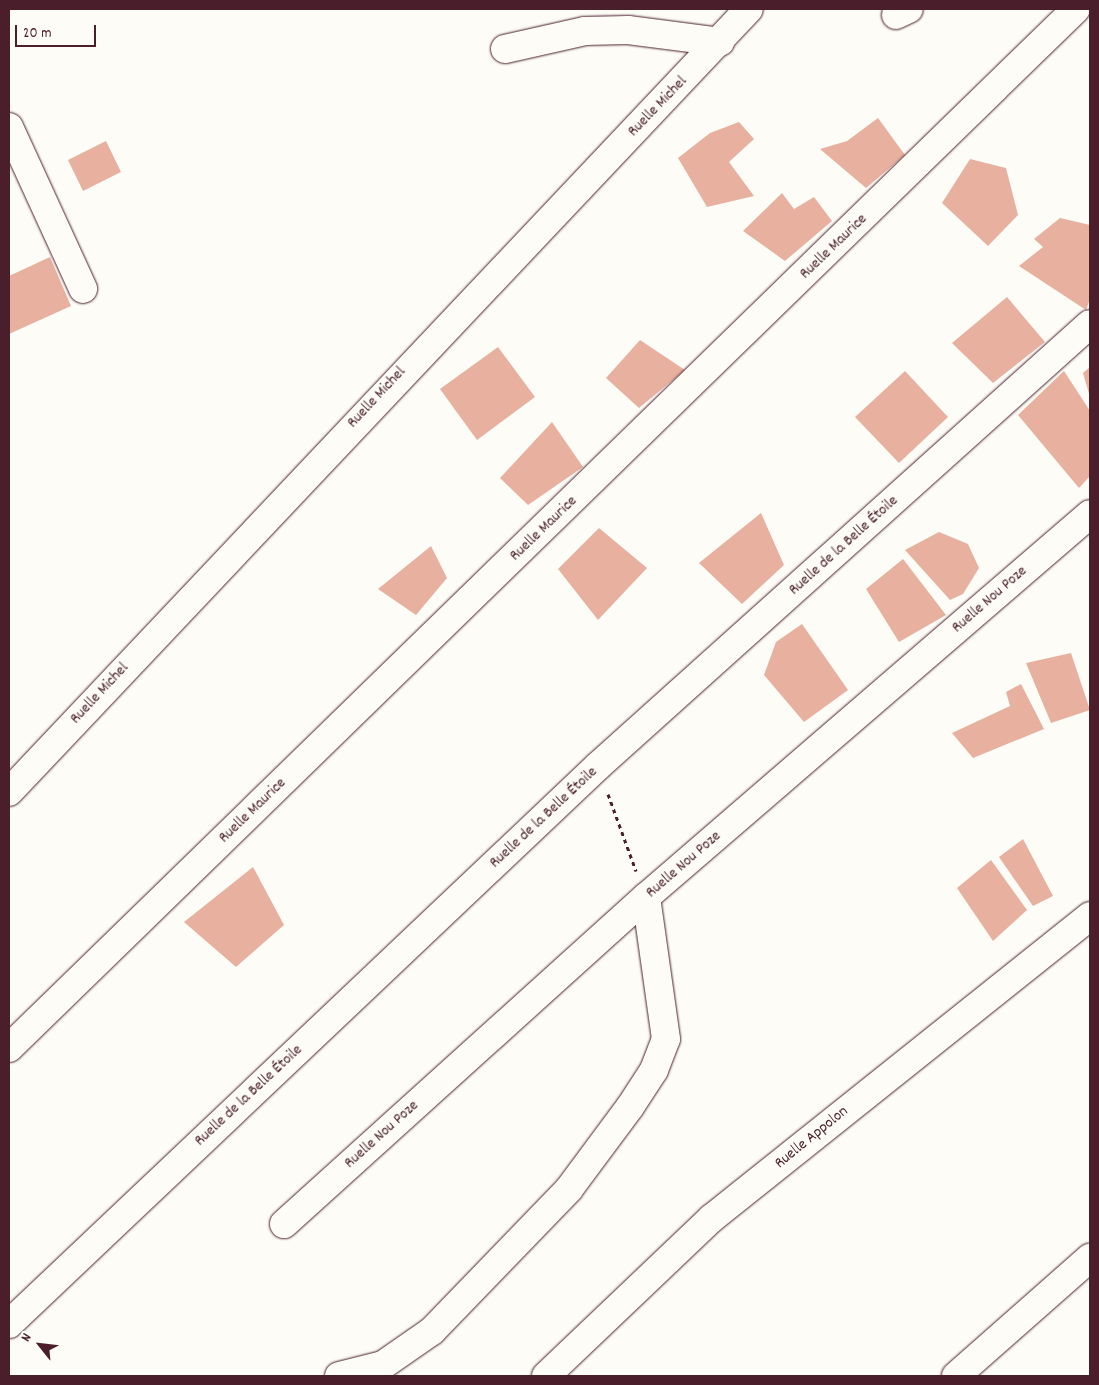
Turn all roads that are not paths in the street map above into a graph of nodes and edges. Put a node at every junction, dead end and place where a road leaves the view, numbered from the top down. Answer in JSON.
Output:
{"nodes":[{"id":1,"x":749,"y":9,"type":"edge"},
{"id":2,"x":1076,"y":9,"type":"edge"},
{"id":3,"x":720,"y":42,"type":"junction"},
{"id":4,"x":505,"y":49,"type":"dead end"},
{"id":5,"x":9,"y":127,"type":"edge"},
{"id":6,"x":83,"y":289,"type":"dead end"},
{"id":7,"x":1090,"y":324,"type":"edge"},
{"id":8,"x":1088,"y":524,"type":"edge"},
{"id":9,"x":9,"y":792,"type":"edge"},
{"id":10,"x":646,"y":897,"type":"junction"},
{"id":11,"x":1090,"y":916,"type":"edge"},
{"id":12,"x":9,"y":1048,"type":"edge"},
{"id":13,"x":284,"y":1224,"type":"dead end"},
{"id":14,"x":1090,"y":1258,"type":"edge"},
{"id":15,"x":9,"y":1324,"type":"edge"},
{"id":16,"x":339,"y":1376,"type":"edge"},
{"id":17,"x":546,"y":1376,"type":"edge"},
{"id":18,"x":956,"y":1376,"type":"edge"}],
"edges":[{"from":1,"to":3,"type":"street","name":"Ruelle Michel"},
{"from":2,"to":12,"type":"street","name":"Ruelle Maurice"},
{"from":3,"to":4,"type":"street"},
{"from":3,"to":9,"type":"street","name":"Ruelle Michel"},
{"from":5,"to":6,"type":"street"},
{"from":7,"to":15,"type":"street","name":"Ruelle de la Belle Étoile"},
{"from":8,"to":10,"type":"street","name":"Ruelle Nou Poze"},
{"from":10,"to":13,"type":"street","name":"Ruelle Nou Poze"},
{"from":10,"to":16,"type":"street"},
{"from":11,"to":17,"type":"street","name":"Ruelle Appolon"},
{"from":14,"to":18,"type":"street"}]}
